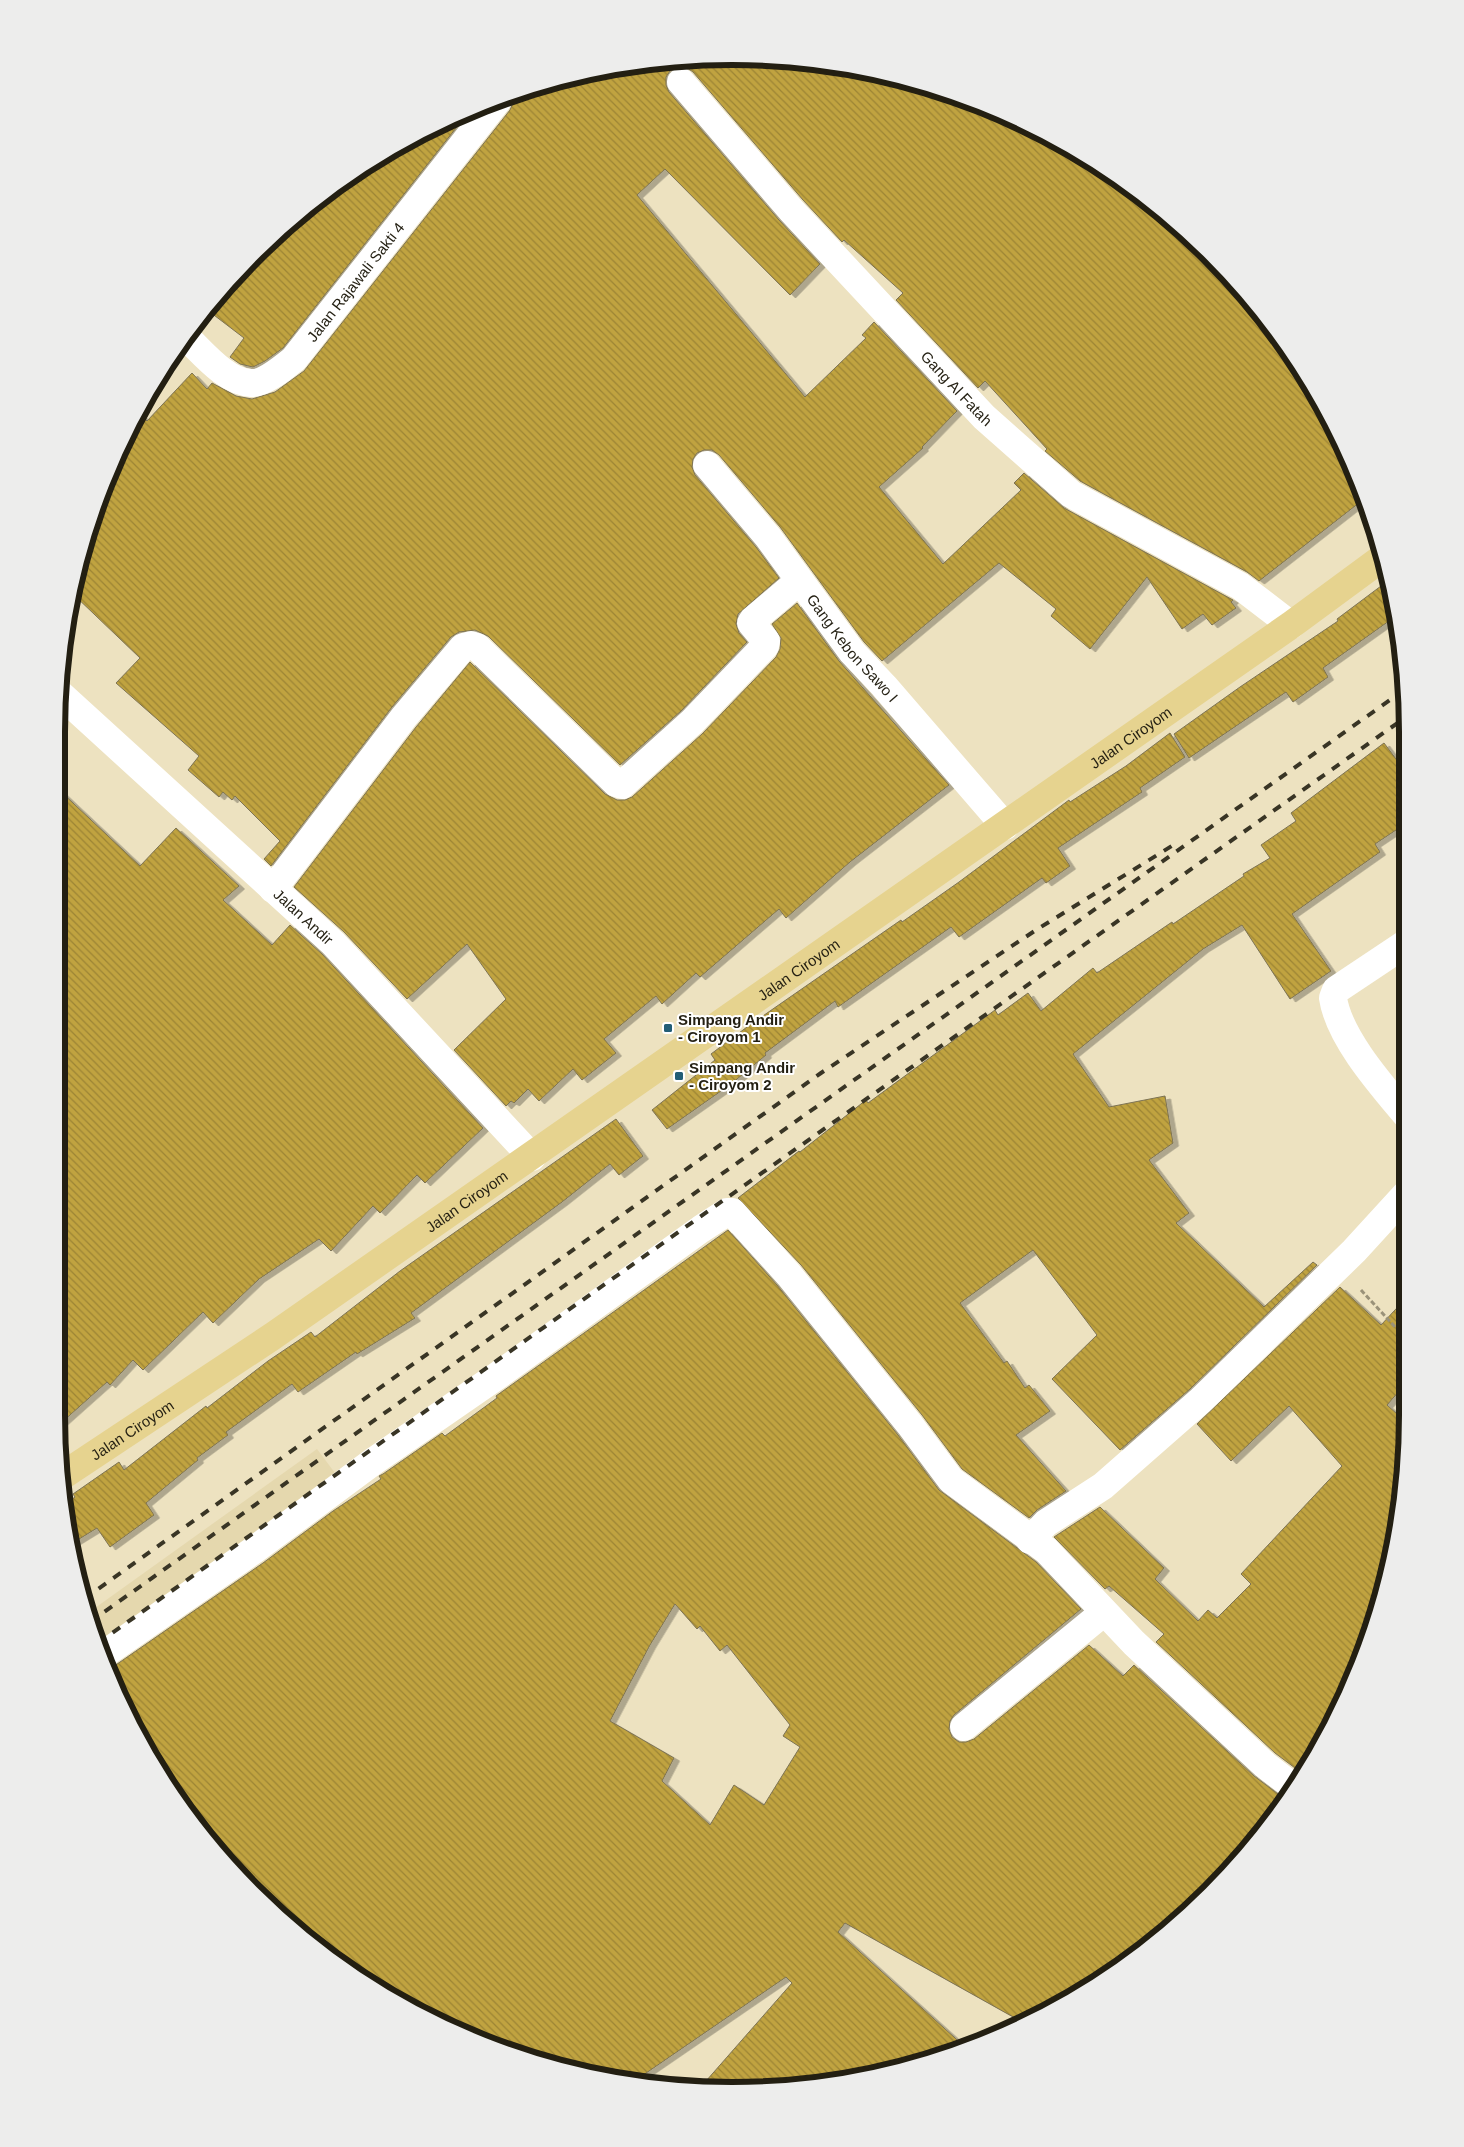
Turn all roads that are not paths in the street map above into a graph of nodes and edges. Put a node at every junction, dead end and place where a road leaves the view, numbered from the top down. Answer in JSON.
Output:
{"nodes":[{"id":1,"x":680,"y":82,"type":"dead end"},
{"id":2,"x":489,"y":111,"type":"edge"},
{"id":3,"x":191,"y":342,"type":"edge"},
{"id":4,"x":707,"y":465,"type":"dead end"},
{"id":5,"x":1377,"y":562,"type":"edge"},
{"id":6,"x":800,"y":581,"type":"junction"},
{"id":7,"x":1291,"y":625,"type":"junction"},
{"id":8,"x":66,"y":699,"type":"edge"},
{"id":9,"x":1005,"y":826,"type":"junction"},
{"id":10,"x":273,"y":889,"type":"junction"},
{"id":11,"x":1399,"y":948,"type":"edge"},
{"id":12,"x":1399,"y":1105,"type":"edge"},
{"id":13,"x":532,"y":1156,"type":"junction"},
{"id":14,"x":1399,"y":1202,"type":"edge"},
{"id":15,"x":68,"y":1472,"type":"edge"},
{"id":16,"x":1030,"y":1540,"type":"junction"},
{"id":17,"x":1103,"y":1613,"type":"junction"},
{"id":18,"x":109,"y":1651,"type":"edge"},
{"id":19,"x":964,"y":1727,"type":"dead end"},
{"id":20,"x":1289,"y":1783,"type":"edge"}],
"edges":[{"from":1,"to":7,"type":"street","name":"Gang Al Fatah"},
{"from":2,"to":3,"type":"street","name":"Jalan Rajawali Sakti 4"},
{"from":4,"to":6,"type":"street","name":"Gang Kebon Sawo I"},
{"from":5,"to":7,"type":"main road","name":"Jalan Ciroyom"},
{"from":6,"to":9,"type":"street","name":"Gang Kebon Sawo I"},
{"from":6,"to":10,"type":"street"},
{"from":7,"to":9,"type":"main road","name":"Jalan Ciroyom"},
{"from":8,"to":10,"type":"street","name":"Jalan Andir"},
{"from":9,"to":13,"type":"main road","name":"Jalan Ciroyom"},
{"from":10,"to":13,"type":"street","name":"Jalan Andir"},
{"from":11,"to":12,"type":"street"},
{"from":13,"to":15,"type":"main road","name":"Jalan Ciroyom"},
{"from":14,"to":16,"type":"street"},
{"from":16,"to":17,"type":"street"},
{"from":16,"to":18,"type":"street"},
{"from":17,"to":19,"type":"street"},
{"from":17,"to":20,"type":"street"}]}
